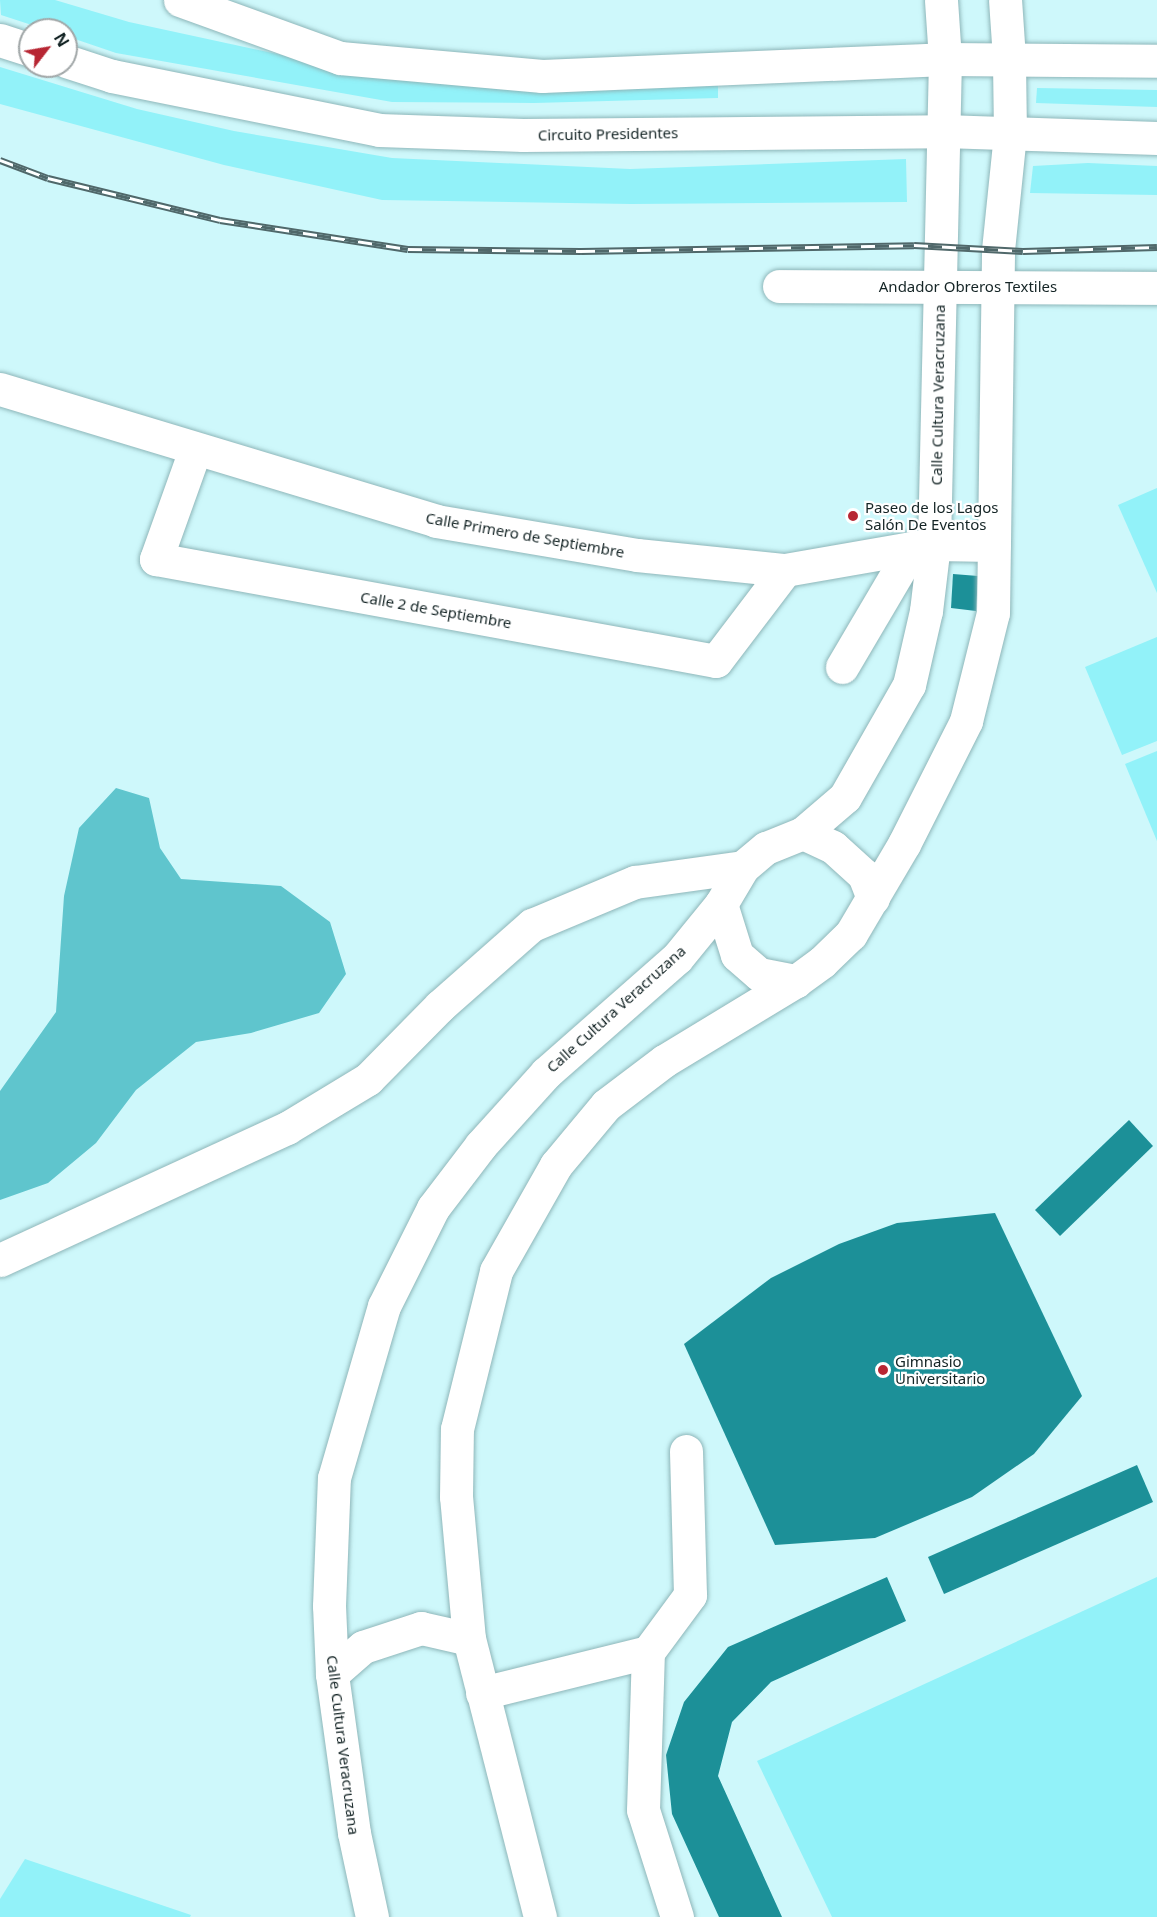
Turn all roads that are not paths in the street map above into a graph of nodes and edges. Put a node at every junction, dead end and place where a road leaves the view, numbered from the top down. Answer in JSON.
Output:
{"nodes":[{"id":1,"x":940,"y":0,"type":"edge"},
{"id":2,"x":1005,"y":0,"type":"edge"},
{"id":3,"x":187,"y":1,"type":"edge"},
{"id":4,"x":0,"y":40,"type":"edge"},
{"id":5,"x":18,"y":46,"type":"edge"},
{"id":6,"x":945,"y":58,"type":"junction"},
{"id":7,"x":1009,"y":58,"type":"junction"},
{"id":8,"x":1157,"y":61,"type":"edge"},
{"id":9,"x":78,"y":65,"type":"edge"},
{"id":10,"x":944,"y":131,"type":"junction"},
{"id":11,"x":1010,"y":134,"type":"junction"},
{"id":12,"x":1157,"y":138,"type":"edge"},
{"id":13,"x":779,"y":286,"type":"dead end"},
{"id":14,"x":940,"y":287,"type":"junction"},
{"id":15,"x":998,"y":287,"type":"junction"},
{"id":16,"x":1157,"y":288,"type":"edge"},
{"id":17,"x":0,"y":389,"type":"edge"},
{"id":18,"x":195,"y":450,"type":"junction"},
{"id":19,"x":994,"y":545,"type":"junction"},
{"id":20,"x":923,"y":546,"type":"junction"},
{"id":21,"x":785,"y":570,"type":"junction"},
{"id":22,"x":842,"y":668,"type":"dead end"},
{"id":23,"x":803,"y":833,"type":"junction"},
{"id":24,"x":743,"y":867,"type":"junction"},
{"id":25,"x":873,"y":898,"type":"junction"},
{"id":26,"x":721,"y":904,"type":"junction"},
{"id":27,"x":796,"y":981,"type":"junction"},
{"id":28,"x":0,"y":1260,"type":"edge"},
{"id":29,"x":686,"y":1451,"type":"dead end"},
{"id":30,"x":469,"y":1639,"type":"junction"},
{"id":31,"x":648,"y":1652,"type":"junction"},
{"id":32,"x":332,"y":1674,"type":"junction"},
{"id":33,"x":482,"y":1693,"type":"junction"},
{"id":34,"x":372,"y":1917,"type":"edge"},
{"id":35,"x":540,"y":1917,"type":"edge"},
{"id":36,"x":676,"y":1917,"type":"edge"}],
"edges":[{"from":1,"to":6,"type":"street","name":"Calle Cultura Veracruzana"},
{"from":2,"to":7,"type":"street"},
{"from":3,"to":6,"type":"street"},
{"from":4,"to":5,"type":"street"},
{"from":6,"to":7,"type":"street"},
{"from":6,"to":10,"type":"street","name":"Calle Cultura Veracruzana"},
{"from":7,"to":8,"type":"street"},
{"from":7,"to":11,"type":"street"},
{"from":9,"to":10,"type":"street","name":"Circuito Presidentes"},
{"from":10,"to":11,"type":"street","name":"Circuito Presidentes"},
{"from":10,"to":14,"type":"street","name":"Calle Cultura Veracruzana"},
{"from":11,"to":12,"type":"street","name":"Circuito Presidentes"},
{"from":11,"to":15,"type":"street"},
{"from":13,"to":14,"type":"street","name":"Andador Obreros Textiles"},
{"from":14,"to":15,"type":"street","name":"Andador Obreros Textiles"},
{"from":14,"to":20,"type":"street","name":"Calle Cultura Veracruzana"},
{"from":15,"to":16,"type":"street","name":"Andador Obreros Textiles"},
{"from":15,"to":19,"type":"street"},
{"from":17,"to":18,"type":"street","name":"Calle Primero de Septiembre"},
{"from":18,"to":21,"type":"street","name":"Calle Primero de Septiembre"},
{"from":18,"to":21,"type":"street","name":"Calle 2 de Septiembre"},
{"from":19,"to":20,"type":"street","name":"Calle Primero de Septiembre"},
{"from":19,"to":25,"type":"street"},
{"from":20,"to":21,"type":"street","name":"Calle Primero de Septiembre"},
{"from":20,"to":22,"type":"street"},
{"from":20,"to":23,"type":"street","name":"Calle Cultura Veracruzana"},
{"from":23,"to":24,"type":"street","name":"Calle Cultura Veracruzana"},
{"from":23,"to":25,"type":"street"},
{"from":24,"to":26,"type":"street","name":"Calle Cultura Veracruzana"},
{"from":24,"to":28,"type":"street"},
{"from":25,"to":27,"type":"street"},
{"from":26,"to":27,"type":"street"},
{"from":26,"to":32,"type":"street","name":"Calle Cultura Veracruzana"},
{"from":27,"to":30,"type":"street"},
{"from":29,"to":31,"type":"street"},
{"from":30,"to":32,"type":"street"},
{"from":30,"to":33,"type":"street"},
{"from":31,"to":33,"type":"street"},
{"from":31,"to":36,"type":"street"},
{"from":32,"to":34,"type":"street","name":"Calle Cultura Veracruzana"},
{"from":33,"to":35,"type":"street"}]}
